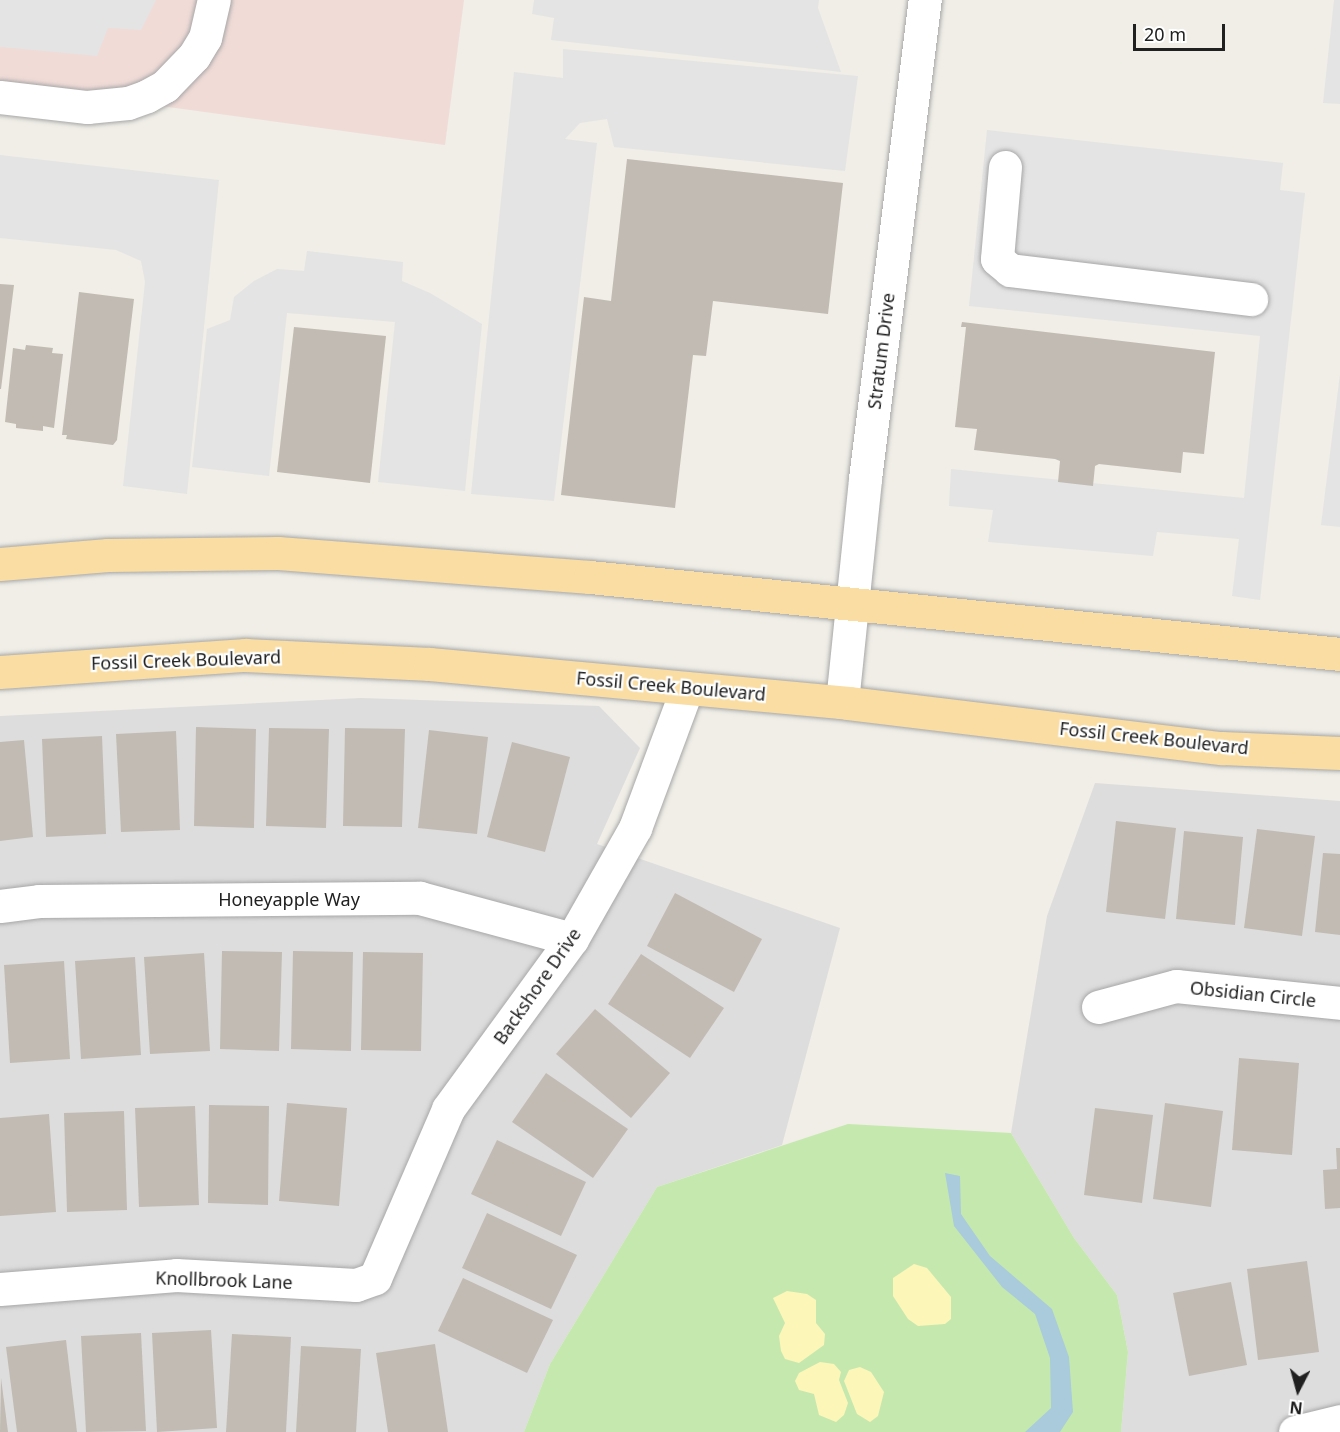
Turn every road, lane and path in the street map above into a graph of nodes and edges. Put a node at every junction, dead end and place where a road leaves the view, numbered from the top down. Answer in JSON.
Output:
{"nodes":[{"id":1,"x":214,"y":0,"type":"edge"},
{"id":2,"x":925,"y":0,"type":"edge"},
{"id":3,"x":0,"y":97,"type":"edge"},
{"id":4,"x":1005,"y":167,"type":"dead end"},
{"id":5,"x":1251,"y":299,"type":"dead end"},
{"id":6,"x":0,"y":564,"type":"edge"},
{"id":7,"x":852,"y":606,"type":"junction"},
{"id":8,"x":1340,"y":654,"type":"edge"},
{"id":9,"x":0,"y":672,"type":"edge"},
{"id":10,"x":687,"y":688,"type":"junction"},
{"id":11,"x":842,"y":702,"type":"junction"},
{"id":12,"x":1340,"y":753,"type":"edge"},
{"id":13,"x":0,"y":906,"type":"edge"},
{"id":14,"x":572,"y":939,"type":"junction"},
{"id":15,"x":1340,"y":1003,"type":"edge"},
{"id":16,"x":1098,"y":1007,"type":"dead end"},
{"id":17,"x":375,"y":1278,"type":"joint"},
{"id":18,"x":0,"y":1289,"type":"edge"},
{"id":19,"x":1340,"y":1421,"type":"edge"},
{"id":20,"x":1295,"y":1432,"type":"edge"}],
"edges":[{"from":1,"to":3,"type":"street"},
{"from":2,"to":7,"type":"street","name":"Stratum Drive"},
{"from":4,"to":5,"type":"street"},
{"from":6,"to":7,"type":"main road"},
{"from":7,"to":8,"type":"main road"},
{"from":7,"to":11,"type":"street","name":"Stratum Drive"},
{"from":9,"to":10,"type":"main road","name":"Fossil Creek Boulevard"},
{"from":10,"to":11,"type":"main road","name":"Fossil Creek Boulevard"},
{"from":10,"to":14,"type":"street","name":"Backshore Drive"},
{"from":11,"to":12,"type":"main road","name":"Fossil Creek Boulevard"},
{"from":13,"to":14,"type":"street","name":"Honeyapple Way"},
{"from":14,"to":17,"type":"street","name":"Backshore Drive"},
{"from":15,"to":16,"type":"street","name":"Obsidian Circle"},
{"from":17,"to":18,"type":"street","name":"Knollbrook Lane"},
{"from":19,"to":20,"type":"street"}]}
